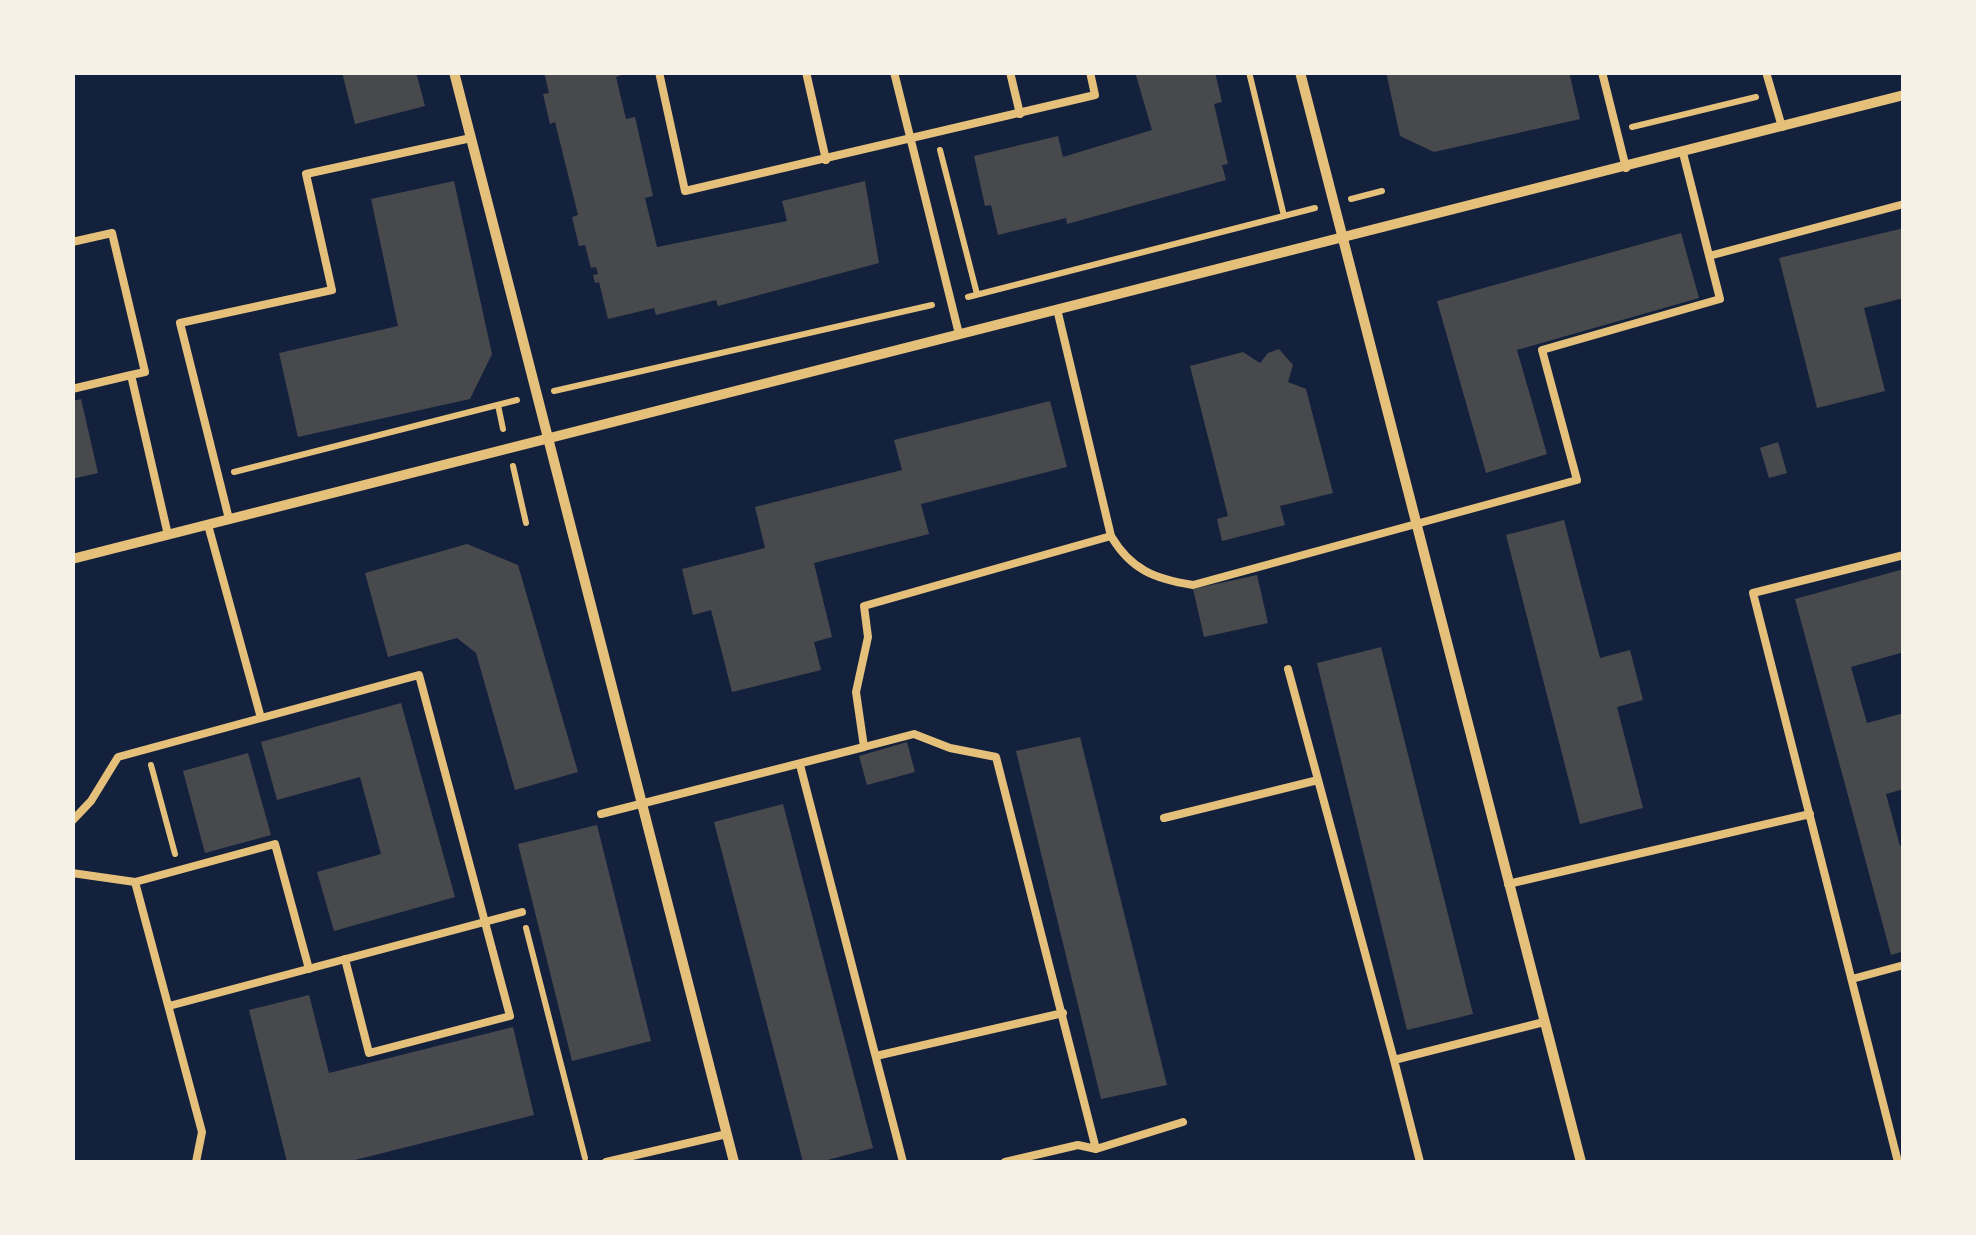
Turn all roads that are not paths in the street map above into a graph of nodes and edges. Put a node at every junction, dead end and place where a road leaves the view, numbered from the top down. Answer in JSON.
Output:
{"nodes":[{"id":1,"x":454,"y":72,"type":"edge"},
{"id":2,"x":659,"y":72,"type":"edge"},
{"id":3,"x":806,"y":72,"type":"edge"},
{"id":4,"x":894,"y":72,"type":"edge"},
{"id":5,"x":1010,"y":72,"type":"edge"},
{"id":6,"x":1090,"y":72,"type":"edge"},
{"id":7,"x":1300,"y":72,"type":"edge"},
{"id":8,"x":1602,"y":72,"type":"edge"},
{"id":9,"x":1766,"y":72,"type":"edge"},
{"id":10,"x":1904,"y":95,"type":"edge"},
{"id":11,"x":1020,"y":114,"type":"junction"},
{"id":12,"x":1782,"y":127,"type":"junction"},
{"id":13,"x":471,"y":138,"type":"junction"},
{"id":14,"x":910,"y":141,"type":"junction"},
{"id":15,"x":1684,"y":153,"type":"junction"},
{"id":16,"x":826,"y":160,"type":"junction"},
{"id":17,"x":1626,"y":168,"type":"junction"},
{"id":18,"x":1904,"y":204,"type":"edge"},
{"id":19,"x":1342,"y":237,"type":"junction"},
{"id":20,"x":72,"y":242,"type":"edge"},
{"id":21,"x":1709,"y":256,"type":"junction"},
{"id":22,"x":1057,"y":309,"type":"junction"},
{"id":23,"x":959,"y":334,"type":"junction"},
{"id":24,"x":130,"y":375,"type":"junction"},
{"id":25,"x":72,"y":389,"type":"edge"},
{"id":26,"x":549,"y":438,"type":"junction"},
{"id":27,"x":229,"y":519,"type":"junction"},
{"id":28,"x":208,"y":525,"type":"junction"},
{"id":29,"x":1416,"y":526,"type":"junction"},
{"id":30,"x":168,"y":535,"type":"junction"},
{"id":31,"x":1111,"y":536,"type":"junction"},
{"id":32,"x":1904,"y":555,"type":"edge"},
{"id":33,"x":72,"y":559,"type":"edge"},
{"id":34,"x":1288,"y":669,"type":"dead end"},
{"id":35,"x":262,"y":718,"type":"junction"},
{"id":36,"x":864,"y":747,"type":"junction"},
{"id":37,"x":800,"y":764,"type":"junction"},
{"id":38,"x":1318,"y":780,"type":"junction"},
{"id":39,"x":645,"y":804,"type":"junction"},
{"id":40,"x":602,"y":814,"type":"dead end"},
{"id":41,"x":1810,"y":814,"type":"junction"},
{"id":42,"x":1164,"y":818,"type":"dead end"},
{"id":43,"x":72,"y":821,"type":"edge"},
{"id":44,"x":72,"y":873,"type":"edge"},
{"id":45,"x":135,"y":882,"type":"junction"},
{"id":46,"x":1508,"y":884,"type":"junction"},
{"id":47,"x":522,"y":912,"type":"road end"},
{"id":48,"x":485,"y":922,"type":"junction"},
{"id":49,"x":345,"y":960,"type":"junction"},
{"id":50,"x":1904,"y":965,"type":"edge"},
{"id":51,"x":309,"y":969,"type":"junction"},
{"id":52,"x":1852,"y":979,"type":"junction"},
{"id":53,"x":169,"y":1006,"type":"junction"},
{"id":54,"x":1063,"y":1013,"type":"junction"},
{"id":55,"x":1544,"y":1022,"type":"junction"},
{"id":56,"x":876,"y":1056,"type":"junction"},
{"id":57,"x":1394,"y":1060,"type":"junction"},
{"id":58,"x":1183,"y":1122,"type":"dead end"},
{"id":59,"x":726,"y":1134,"type":"junction"},
{"id":60,"x":1096,"y":1149,"type":"junction"},
{"id":61,"x":196,"y":1162,"type":"edge"},
{"id":62,"x":606,"y":1162,"type":"edge"},
{"id":63,"x":734,"y":1162,"type":"edge"},
{"id":64,"x":903,"y":1162,"type":"edge"},
{"id":65,"x":1006,"y":1162,"type":"edge"},
{"id":66,"x":1420,"y":1162,"type":"edge"},
{"id":67,"x":1581,"y":1162,"type":"edge"},
{"id":68,"x":1898,"y":1162,"type":"edge"}],
"edges":[{"from":1,"to":13,"type":"street"},
{"from":2,"to":16,"type":"lane"},
{"from":3,"to":16,"type":"lane"},
{"from":4,"to":14,"type":"lane"},
{"from":5,"to":11,"type":"lane"},
{"from":6,"to":11,"type":"lane"},
{"from":7,"to":19,"type":"street"},
{"from":8,"to":17,"type":"lane"},
{"from":9,"to":12,"type":"lane"},
{"from":10,"to":12,"type":"street"},
{"from":11,"to":14,"type":"lane"},
{"from":12,"to":15,"type":"street"},
{"from":13,"to":26,"type":"street"},
{"from":13,"to":27,"type":"lane"},
{"from":14,"to":16,"type":"lane"},
{"from":14,"to":23,"type":"lane"},
{"from":15,"to":17,"type":"street"},
{"from":15,"to":21,"type":"lane"},
{"from":17,"to":19,"type":"street"},
{"from":18,"to":21,"type":"lane"},
{"from":19,"to":22,"type":"street"},
{"from":19,"to":29,"type":"street"},
{"from":20,"to":24,"type":"lane"},
{"from":21,"to":29,"type":"lane"},
{"from":22,"to":23,"type":"street"},
{"from":22,"to":31,"type":"lane"},
{"from":23,"to":26,"type":"street"},
{"from":24,"to":25,"type":"lane"},
{"from":24,"to":30,"type":"lane"},
{"from":26,"to":27,"type":"street"},
{"from":26,"to":39,"type":"street"},
{"from":27,"to":28,"type":"street"},
{"from":28,"to":30,"type":"street"},
{"from":28,"to":35,"type":"lane"},
{"from":29,"to":31,"type":"lane"},
{"from":29,"to":46,"type":"street"},
{"from":30,"to":33,"type":"street"},
{"from":31,"to":36,"type":"lane"},
{"from":32,"to":41,"type":"lane"},
{"from":34,"to":38,"type":"lane"},
{"from":35,"to":43,"type":"lane"},
{"from":35,"to":48,"type":"lane"},
{"from":36,"to":37,"type":"lane"},
{"from":36,"to":54,"type":"lane"},
{"from":37,"to":39,"type":"lane"},
{"from":37,"to":56,"type":"lane"},
{"from":38,"to":42,"type":"lane"},
{"from":38,"to":57,"type":"lane"},
{"from":39,"to":40,"type":"lane"},
{"from":39,"to":59,"type":"street"},
{"from":41,"to":46,"type":"lane"},
{"from":41,"to":52,"type":"lane"},
{"from":44,"to":45,"type":"lane"},
{"from":45,"to":51,"type":"lane"},
{"from":45,"to":53,"type":"lane"},
{"from":46,"to":55,"type":"street"},
{"from":47,"to":48,"type":"lane"},
{"from":48,"to":49,"type":"lane"},
{"from":48,"to":49,"type":"lane"},
{"from":49,"to":51,"type":"lane"},
{"from":50,"to":52,"type":"lane"},
{"from":51,"to":53,"type":"lane"},
{"from":52,"to":68,"type":"lane"},
{"from":53,"to":61,"type":"lane"},
{"from":54,"to":56,"type":"lane"},
{"from":54,"to":60,"type":"lane"},
{"from":55,"to":57,"type":"lane"},
{"from":55,"to":67,"type":"street"},
{"from":56,"to":64,"type":"lane"},
{"from":57,"to":66,"type":"lane"},
{"from":58,"to":60,"type":"lane"},
{"from":59,"to":62,"type":"lane"},
{"from":59,"to":63,"type":"street"},
{"from":60,"to":65,"type":"lane"}]}
